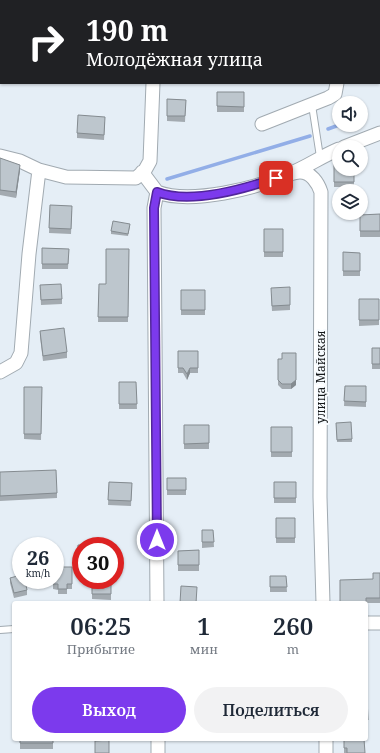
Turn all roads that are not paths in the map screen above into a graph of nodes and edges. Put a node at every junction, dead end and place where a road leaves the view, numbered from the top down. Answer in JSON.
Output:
{"nodes":[{"id":1,"x":153,"y":84,"type":"edge"},
{"id":2,"x":337,"y":84,"type":"edge"},
{"id":3,"x":312,"y":105,"type":"junction"},
{"id":4,"x":262,"y":124,"type":"dead end"},
{"id":5,"x":380,"y":133,"type":"edge"},
{"id":6,"x":362,"y":140,"type":"edge"},
{"id":7,"x":332,"y":152,"type":"edge"},
{"id":8,"x":0,"y":156,"type":"edge"},
{"id":9,"x":320,"y":157,"type":"junction"},
{"id":10,"x":39,"y":170,"type":"junction"},
{"id":11,"x":142,"y":172,"type":"junction"},
{"id":12,"x":290,"y":174,"type":"junction"},
{"id":13,"x":157,"y":192,"type":"junction"},
{"id":14,"x":0,"y":372,"type":"edge"},
{"id":15,"x":157,"y":601,"type":"edge"},
{"id":16,"x":322,"y":601,"type":"edge"},
{"id":17,"x":368,"y":623,"type":"edge"},
{"id":18,"x":380,"y":623,"type":"edge"},
{"id":19,"x":12,"y":629,"type":"edge"},
{"id":20,"x":0,"y":630,"type":"edge"},
{"id":21,"x":158,"y":741,"type":"edge"},
{"id":22,"x":326,"y":741,"type":"edge"},
{"id":23,"x":158,"y":753,"type":"edge"},
{"id":24,"x":326,"y":753,"type":"edge"}],
"edges":[{"from":1,"to":11,"type":"street"},
{"from":2,"to":3,"type":"street"},
{"from":3,"to":4,"type":"street"},
{"from":3,"to":9,"type":"lane"},
{"from":5,"to":6,"type":"street"},
{"from":7,"to":9,"type":"street"},
{"from":8,"to":10,"type":"street"},
{"from":9,"to":12,"type":"street"},
{"from":10,"to":11,"type":"street"},
{"from":10,"to":14,"type":"street"},
{"from":11,"to":13,"type":"street"},
{"from":12,"to":13,"type":"street"},
{"from":12,"to":16,"type":"street","name":"улица Майская"},
{"from":13,"to":15,"type":"street"},
{"from":17,"to":18,"type":"street"},
{"from":19,"to":20,"type":"lane"},
{"from":21,"to":23,"type":"street"},
{"from":22,"to":24,"type":"street"}]}
